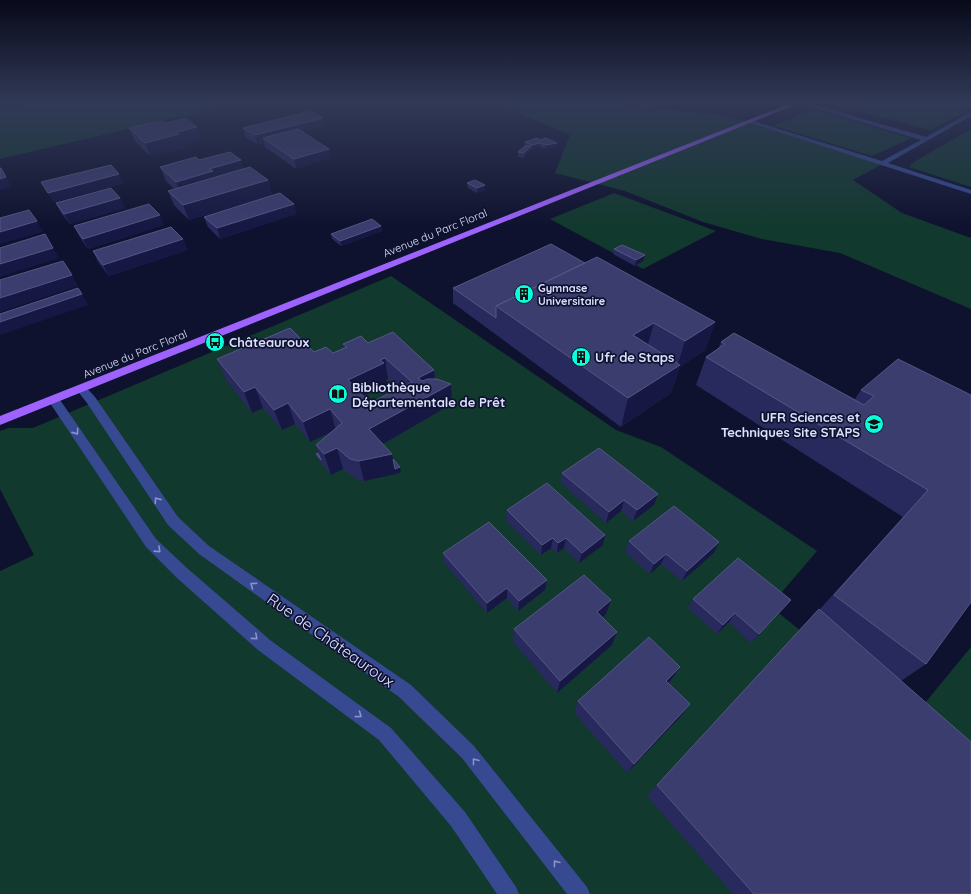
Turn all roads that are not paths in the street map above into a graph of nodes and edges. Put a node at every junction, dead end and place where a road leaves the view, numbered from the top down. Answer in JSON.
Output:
{"nodes":[{"id":1,"x":691,"y":144,"type":"edge"},
{"id":2,"x":821,"y":144,"type":"edge"},
{"id":3,"x":918,"y":144,"type":"edge"},
{"id":4,"x":884,"y":163,"type":"junction"},
{"id":5,"x":971,"y":192,"type":"edge"},
{"id":6,"x":81,"y":389,"type":"junction"},
{"id":7,"x":54,"y":400,"type":"junction"},
{"id":8,"x":0,"y":421,"type":"edge"},
{"id":9,"x":509,"y":894,"type":"edge"},
{"id":10,"x":580,"y":894,"type":"edge"}],
"edges":[{"from":1,"to":6,"type":"main road","name":"Avenue du Parc Floral"},
{"from":2,"to":4,"type":"street"},
{"from":3,"to":4,"type":"street"},
{"from":4,"to":5,"type":"street"},
{"from":6,"to":7,"type":"main road","name":"Avenue du Parc Floral"},
{"from":10,"to":6,"type":"street","name":"Rue de Châteauroux","one_way":true},
{"from":7,"to":8,"type":"main road","name":"Avenue du Parc Floral"},
{"from":7,"to":9,"type":"street","one_way":true}]}
